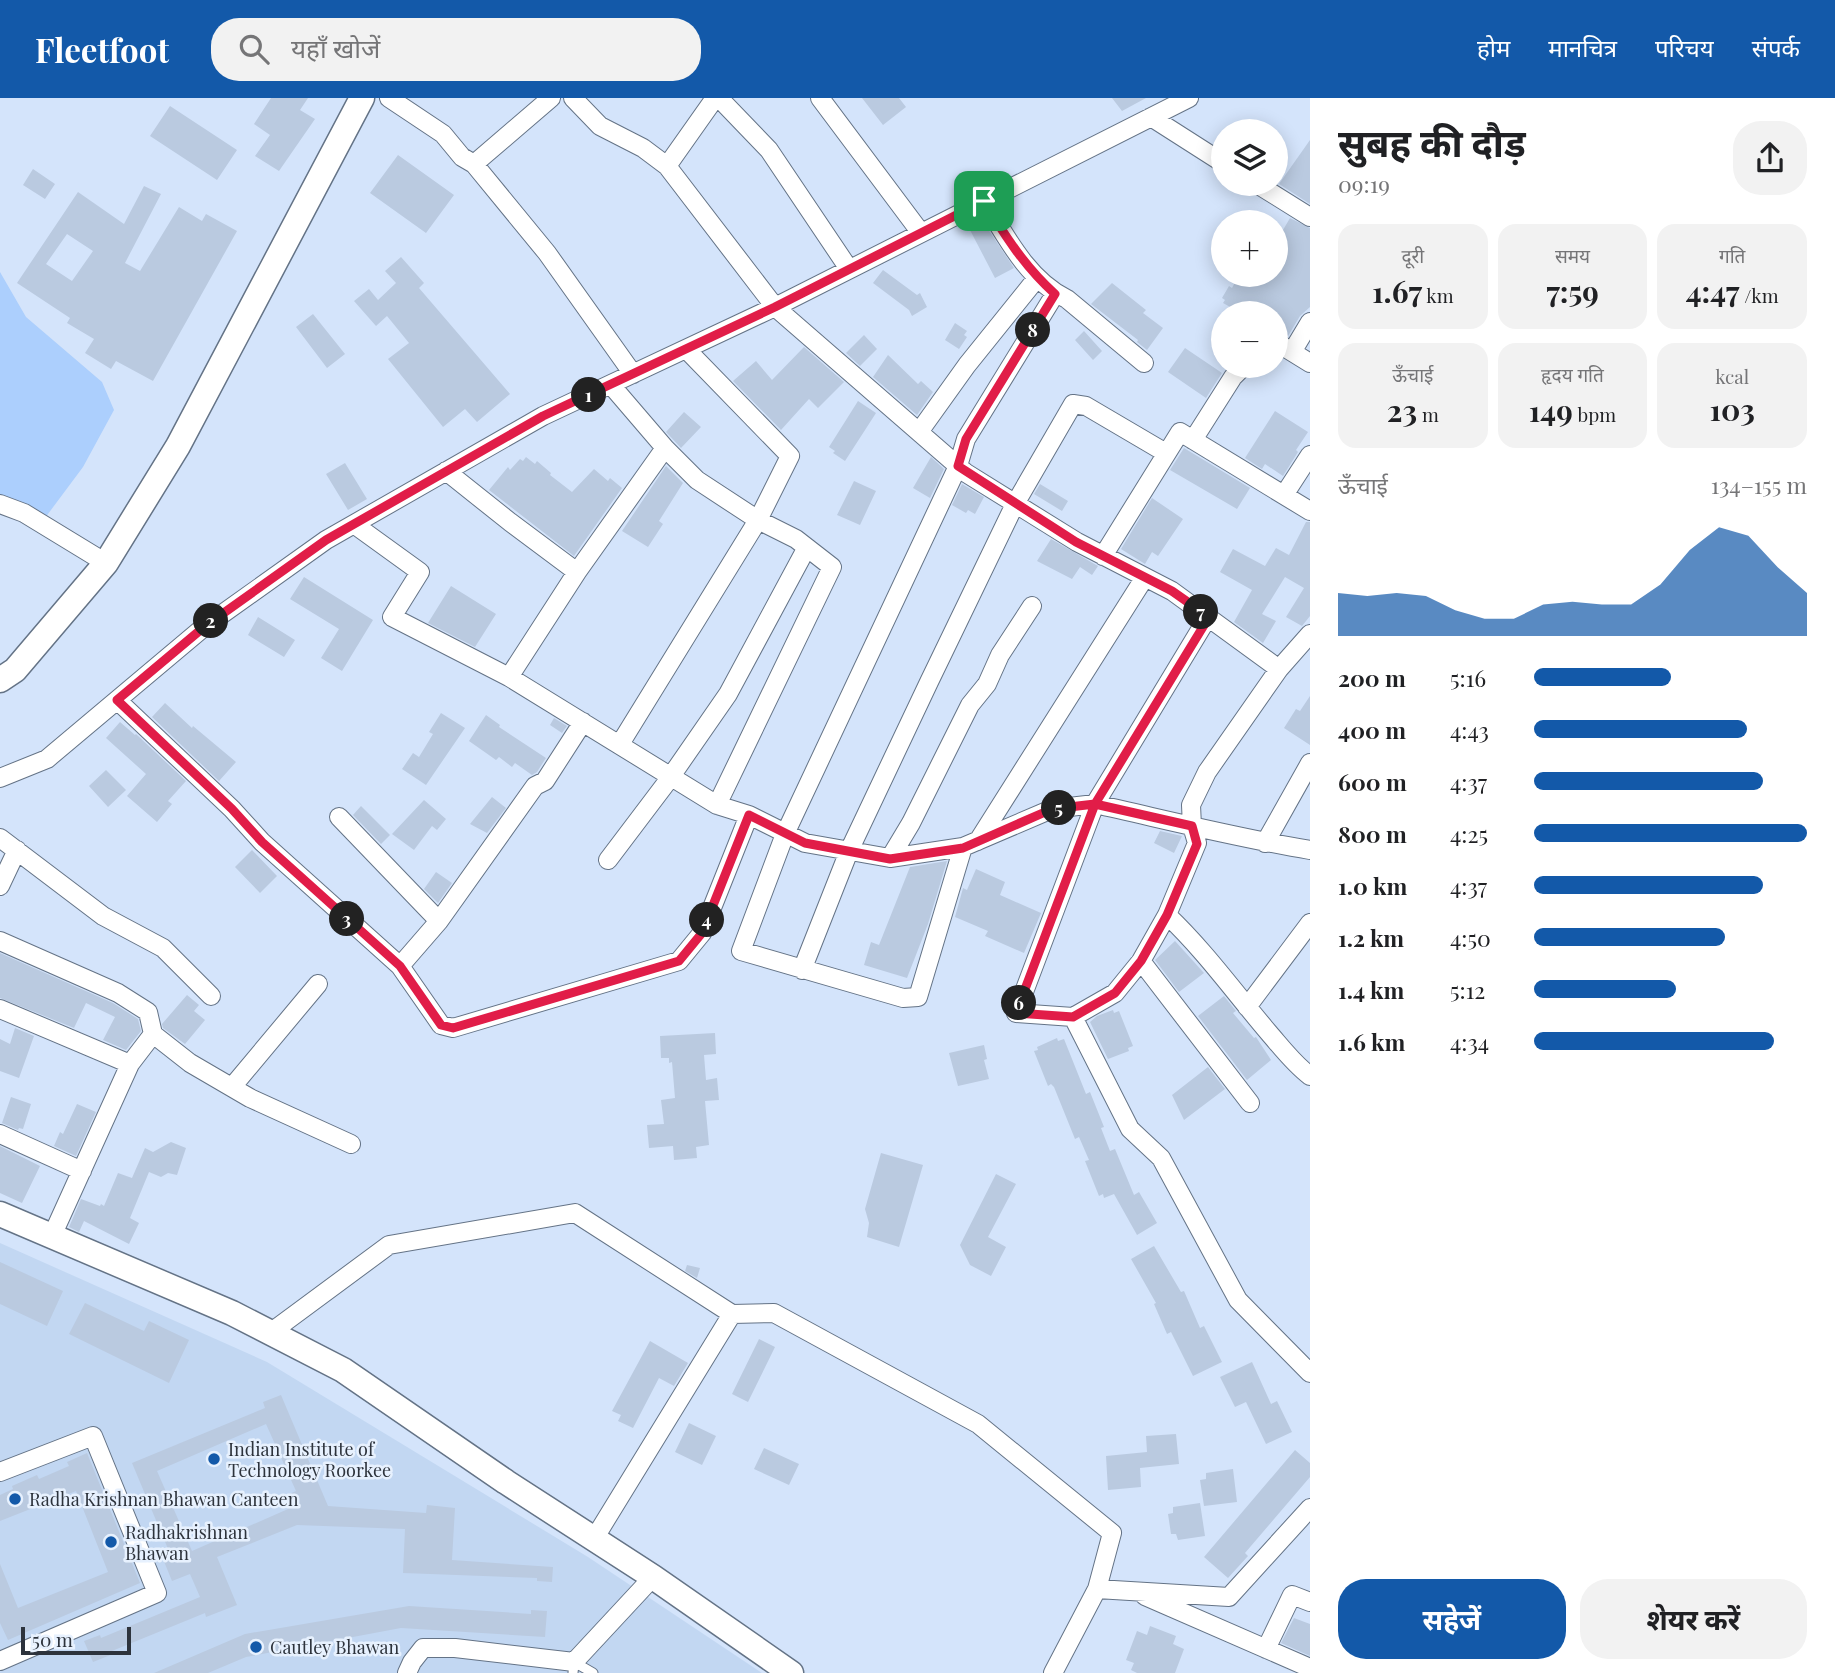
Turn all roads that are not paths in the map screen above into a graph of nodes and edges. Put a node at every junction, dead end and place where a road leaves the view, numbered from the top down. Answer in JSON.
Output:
{"nodes":[{"id":1,"x":362,"y":98,"type":"edge"},
{"id":2,"x":389,"y":98,"type":"edge"},
{"id":3,"x":551,"y":98,"type":"edge"},
{"id":4,"x":573,"y":98,"type":"edge"},
{"id":5,"x":717,"y":98,"type":"edge"},
{"id":6,"x":820,"y":98,"type":"edge"},
{"id":7,"x":1189,"y":98,"type":"edge"},
{"id":8,"x":1151,"y":117,"type":"junction"},
{"id":9,"x":1211,"y":155,"type":"edge"},
{"id":10,"x":474,"y":164,"type":"junction"},
{"id":11,"x":667,"y":166,"type":"junction"},
{"id":12,"x":1276,"y":196,"type":"edge"},
{"id":13,"x":984,"y":201,"type":"junction"},
{"id":14,"x":1310,"y":217,"type":"edge"},
{"id":15,"x":921,"y":233,"type":"junction"},
{"id":16,"x":849,"y":270,"type":"junction"},
{"id":17,"x":1037,"y":278,"type":"junction"},
{"id":18,"x":1055,"y":294,"type":"junction"},
{"id":19,"x":775,"y":307,"type":"junction"},
{"id":20,"x":1310,"y":322,"type":"edge"},
{"id":21,"x":687,"y":349,"type":"junction"},
{"id":22,"x":1288,"y":350,"type":"edge"},
{"id":23,"x":1292,"y":352,"type":"junction"},
{"id":24,"x":1144,"y":363,"type":"dead end"},
{"id":25,"x":1310,"y":363,"type":"edge"},
{"id":26,"x":634,"y":374,"type":"junction"},
{"id":27,"x":1232,"y":378,"type":"edge"},
{"id":28,"x":611,"y":385,"type":"junction"},
{"id":29,"x":919,"y":432,"type":"junction"},
{"id":30,"x":1193,"y":440,"type":"junction"},
{"id":31,"x":665,"y":449,"type":"junction"},
{"id":32,"x":1166,"y":453,"type":"junction"},
{"id":33,"x":1310,"y":455,"type":"edge"},
{"id":34,"x":958,"y":466,"type":"junction"},
{"id":35,"x":446,"y":471,"type":"junction"},
{"id":36,"x":1284,"y":495,"type":"junction"},
{"id":37,"x":0,"y":503,"type":"edge"},
{"id":38,"x":1015,"y":505,"type":"junction"},
{"id":39,"x":1310,"y":511,"type":"edge"},
{"id":40,"x":758,"y":520,"type":"junction"},
{"id":41,"x":355,"y":525,"type":"junction"},
{"id":42,"x":806,"y":549,"type":"junction"},
{"id":43,"x":1103,"y":556,"type":"junction"},
{"id":44,"x":106,"y":563,"type":"junction"},
{"id":45,"x":577,"y":572,"type":"junction"},
{"id":46,"x":1145,"y":577,"type":"junction"},
{"id":47,"x":1032,"y":607,"type":"dead end"},
{"id":48,"x":1209,"y":617,"type":"junction"},
{"id":49,"x":1310,"y":634,"type":"edge"},
{"id":50,"x":1279,"y":669,"type":"junction"},
{"id":51,"x":509,"y":677,"type":"junction"},
{"id":52,"x":0,"y":680,"type":"edge"},
{"id":53,"x":117,"y":700,"type":"junction"},
{"id":54,"x":583,"y":722,"type":"junction"},
{"id":55,"x":620,"y":744,"type":"junction"},
{"id":56,"x":1310,"y":763,"type":"edge"},
{"id":57,"x":671,"y":776,"type":"junction"},
{"id":58,"x":0,"y":778,"type":"edge"},
{"id":59,"x":1095,"y":804,"type":"junction"},
{"id":60,"x":717,"y":805,"type":"junction"},
{"id":61,"x":749,"y":815,"type":"junction"},
{"id":62,"x":339,"y":817,"type":"dead end"},
{"id":63,"x":1192,"y":826,"type":"junction"},
{"id":64,"x":785,"y":834,"type":"junction"},
{"id":65,"x":0,"y":838,"type":"edge"},
{"id":66,"x":1265,"y":843,"type":"junction"},
{"id":67,"x":970,"y":844,"type":"junction"},
{"id":68,"x":17,"y":850,"type":"junction"},
{"id":69,"x":1310,"y":850,"type":"edge"},
{"id":70,"x":849,"y":851,"type":"junction"},
{"id":71,"x":890,"y":859,"type":"junction"},
{"id":72,"x":608,"y":860,"type":"dead end"},
{"id":73,"x":0,"y":886,"type":"edge"},
{"id":74,"x":1167,"y":915,"type":"junction"},
{"id":75,"x":439,"y":921,"type":"junction"},
{"id":76,"x":1308,"y":930,"type":"edge"},
{"id":77,"x":0,"y":941,"type":"edge"},
{"id":78,"x":1141,"y":961,"type":"junction"},
{"id":79,"x":400,"y":966,"type":"junction"},
{"id":80,"x":802,"y":970,"type":"junction"},
{"id":81,"x":318,"y":984,"type":"dead end"},
{"id":82,"x":211,"y":996,"type":"dead end"},
{"id":83,"x":1247,"y":1007,"type":"junction"},
{"id":84,"x":0,"y":1009,"type":"edge"},
{"id":85,"x":1073,"y":1017,"type":"junction"},
{"id":86,"x":153,"y":1034,"type":"junction"},
{"id":87,"x":130,"y":1064,"type":"junction"},
{"id":88,"x":1310,"y":1076,"type":"edge"},
{"id":89,"x":232,"y":1087,"type":"junction"},
{"id":90,"x":1250,"y":1102,"type":"dead end"},
{"id":91,"x":0,"y":1135,"type":"edge"},
{"id":92,"x":351,"y":1144,"type":"dead end"},
{"id":93,"x":82,"y":1171,"type":"junction"},
{"id":94,"x":0,"y":1214,"type":"edge"},
{"id":95,"x":52,"y":1236,"type":"junction"},
{"id":96,"x":732,"y":1314,"type":"junction"},
{"id":97,"x":270,"y":1333,"type":"junction"},
{"id":98,"x":1310,"y":1373,"type":"edge"},
{"id":99,"x":0,"y":1472,"type":"edge"},
{"id":100,"x":1310,"y":1507,"type":"edge"},
{"id":101,"x":594,"y":1539,"type":"junction"},
{"id":102,"x":653,"y":1577,"type":"junction"},
{"id":103,"x":1097,"y":1589,"type":"junction"},
{"id":104,"x":1132,"y":1590,"type":"junction"},
{"id":105,"x":1310,"y":1602,"type":"edge"},
{"id":106,"x":1266,"y":1649,"type":"junction"},
{"id":107,"x":0,"y":1661,"type":"edge"},
{"id":108,"x":574,"y":1667,"type":"edge"},
{"id":109,"x":1310,"y":1668,"type":"edge"},
{"id":110,"x":407,"y":1673,"type":"edge"},
{"id":111,"x":593,"y":1673,"type":"edge"},
{"id":112,"x":791,"y":1673,"type":"edge"},
{"id":113,"x":1053,"y":1673,"type":"edge"}],
"edges":[{"from":1,"to":44,"type":"street"},
{"from":2,"to":10,"type":"street"},
{"from":3,"to":10,"type":"street"},
{"from":4,"to":11,"type":"street"},
{"from":5,"to":11,"type":"street"},
{"from":5,"to":16,"type":"street"},
{"from":6,"to":15,"type":"street"},
{"from":7,"to":8,"type":"street"},
{"from":8,"to":9,"type":"street"},
{"from":8,"to":13,"type":"street"},
{"from":10,"to":26,"type":"street"},
{"from":11,"to":19,"type":"street"},
{"from":12,"to":14,"type":"street"},
{"from":13,"to":15,"type":"street"},
{"from":13,"to":17,"type":"street"},
{"from":15,"to":16,"type":"street"},
{"from":16,"to":19,"type":"street"},
{"from":17,"to":18,"type":"street"},
{"from":17,"to":29,"type":"street"},
{"from":18,"to":24,"type":"street"},
{"from":18,"to":34,"type":"street"},
{"from":19,"to":21,"type":"street"},
{"from":19,"to":29,"type":"street"},
{"from":20,"to":23,"type":"street"},
{"from":21,"to":26,"type":"street"},
{"from":21,"to":40,"type":"street"},
{"from":22,"to":23,"type":"street"},
{"from":23,"to":25,"type":"street"},
{"from":26,"to":28,"type":"street"},
{"from":27,"to":30,"type":"street"},
{"from":28,"to":31,"type":"street"},
{"from":28,"to":35,"type":"street"},
{"from":29,"to":34,"type":"street"},
{"from":30,"to":32,"type":"street"},
{"from":30,"to":36,"type":"street"},
{"from":31,"to":40,"type":"street"},
{"from":31,"to":45,"type":"street"},
{"from":32,"to":38,"type":"street"},
{"from":32,"to":43,"type":"street"},
{"from":33,"to":36,"type":"street"},
{"from":34,"to":38,"type":"street"},
{"from":34,"to":64,"type":"street"},
{"from":35,"to":41,"type":"street"},
{"from":35,"to":45,"type":"street"},
{"from":36,"to":39,"type":"street"},
{"from":37,"to":44,"type":"street"},
{"from":38,"to":43,"type":"street"},
{"from":38,"to":70,"type":"street"},
{"from":40,"to":42,"type":"street"},
{"from":40,"to":55,"type":"street"},
{"from":41,"to":51,"type":"street"},
{"from":41,"to":53,"type":"street"},
{"from":42,"to":57,"type":"street"},
{"from":42,"to":60,"type":"street"},
{"from":43,"to":46,"type":"street"},
{"from":44,"to":52,"type":"street"},
{"from":45,"to":51,"type":"street"},
{"from":46,"to":48,"type":"street"},
{"from":46,"to":67,"type":"street"},
{"from":47,"to":71,"type":"street"},
{"from":48,"to":50,"type":"street"},
{"from":48,"to":59,"type":"street"},
{"from":49,"to":50,"type":"street"},
{"from":50,"to":63,"type":"street"},
{"from":51,"to":54,"type":"street"},
{"from":53,"to":58,"type":"street"},
{"from":53,"to":79,"type":"street"},
{"from":54,"to":55,"type":"street"},
{"from":54,"to":75,"type":"street"},
{"from":55,"to":57,"type":"street"},
{"from":56,"to":66,"type":"street"},
{"from":57,"to":60,"type":"street"},
{"from":57,"to":72,"type":"street"},
{"from":59,"to":63,"type":"street"},
{"from":59,"to":67,"type":"street"},
{"from":59,"to":85,"type":"street"},
{"from":60,"to":61,"type":"street"},
{"from":61,"to":64,"type":"street"},
{"from":61,"to":79,"type":"street"},
{"from":62,"to":75,"type":"street"},
{"from":63,"to":66,"type":"street"},
{"from":63,"to":74,"type":"street"},
{"from":64,"to":70,"type":"street"},
{"from":64,"to":80,"type":"street"},
{"from":65,"to":68,"type":"street"},
{"from":66,"to":69,"type":"street"},
{"from":67,"to":71,"type":"street"},
{"from":67,"to":80,"type":"street"},
{"from":68,"to":73,"type":"street"},
{"from":68,"to":82,"type":"street"},
{"from":70,"to":71,"type":"street"},
{"from":70,"to":80,"type":"street"},
{"from":74,"to":78,"type":"street"},
{"from":74,"to":83,"type":"street"},
{"from":75,"to":79,"type":"street"},
{"from":76,"to":83,"type":"street"},
{"from":77,"to":86,"type":"street"},
{"from":78,"to":85,"type":"street"},
{"from":78,"to":90,"type":"street"},
{"from":81,"to":89,"type":"street"},
{"from":83,"to":88,"type":"street"},
{"from":84,"to":87,"type":"street"},
{"from":85,"to":98,"type":"street"},
{"from":86,"to":87,"type":"street"},
{"from":86,"to":89,"type":"street"},
{"from":87,"to":93,"type":"street"},
{"from":89,"to":92,"type":"street"},
{"from":91,"to":93,"type":"street"},
{"from":93,"to":95,"type":"street"},
{"from":94,"to":95,"type":"street"},
{"from":95,"to":97,"type":"street"},
{"from":96,"to":97,"type":"street"},
{"from":96,"to":101,"type":"street"},
{"from":96,"to":103,"type":"street"},
{"from":97,"to":101,"type":"street"},
{"from":99,"to":107,"type":"street"},
{"from":100,"to":104,"type":"street"},
{"from":101,"to":102,"type":"street"},
{"from":102,"to":108,"type":"street"},
{"from":102,"to":112,"type":"street"},
{"from":103,"to":104,"type":"street"},
{"from":103,"to":113,"type":"street"},
{"from":104,"to":106,"type":"street"},
{"from":105,"to":106,"type":"street"},
{"from":106,"to":109,"type":"street"},
{"from":108,"to":110,"type":"street"},
{"from":108,"to":111,"type":"lane"}]}
